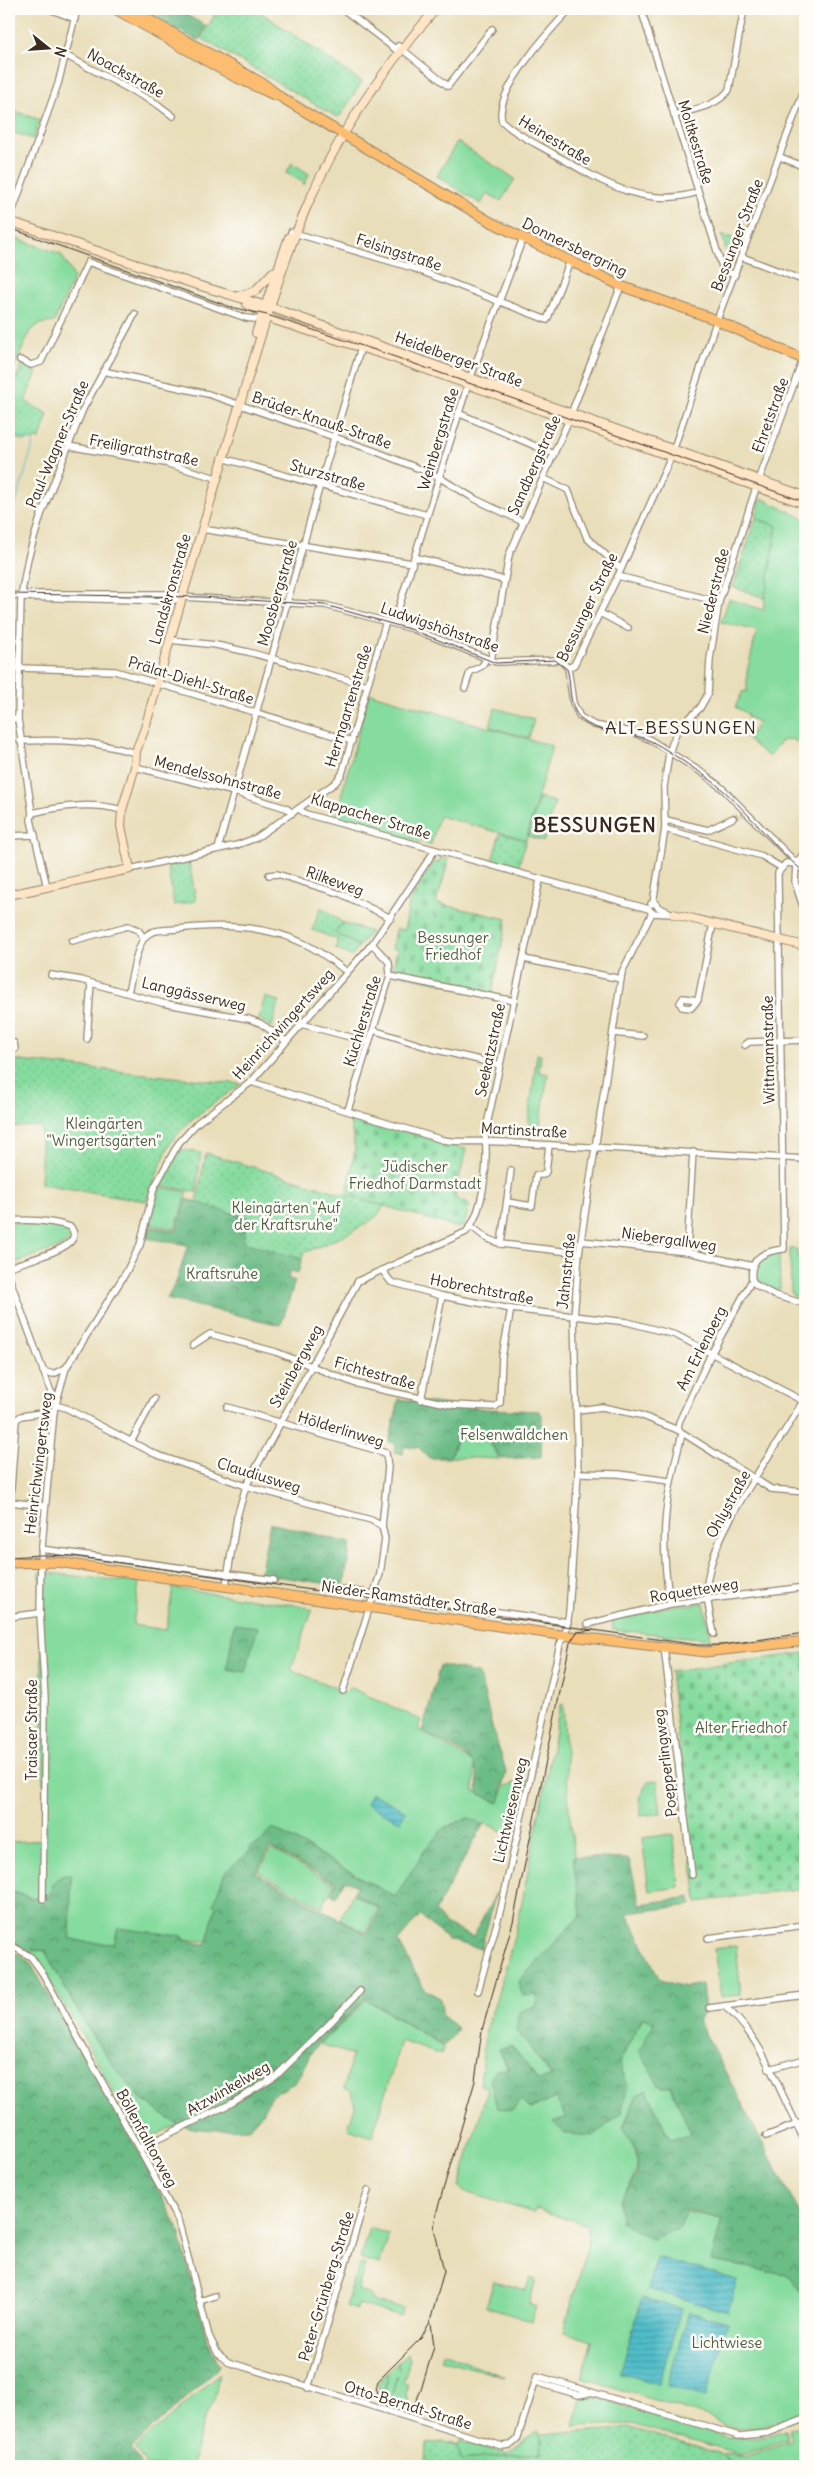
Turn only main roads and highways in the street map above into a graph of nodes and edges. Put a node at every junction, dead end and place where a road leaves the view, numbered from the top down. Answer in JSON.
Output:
{"nodes":[{"id":1,"x":115,"y":9,"type":"edge"},
{"id":2,"x":130,"y":9,"type":"edge"},
{"id":3,"x":433,"y":9,"type":"edge"},
{"id":4,"x":282,"y":98,"type":"junction"},
{"id":5,"x":342,"y":133,"type":"junction"},
{"id":6,"x":9,"y":221,"type":"edge"},
{"id":7,"x":293,"y":233,"type":"junction"},
{"id":8,"x":277,"y":268,"type":"junction"},
{"id":9,"x":234,"y":297,"type":"junction"},
{"id":10,"x":266,"y":314,"type":"junction"},
{"id":11,"x":363,"y":343,"type":"junction"},
{"id":12,"x":804,"y":360,"type":"edge"},
{"id":13,"x":570,"y":417,"type":"junction"},
{"id":14,"x":758,"y":483,"type":"junction"},
{"id":15,"x":805,"y":496,"type":"edge"},
{"id":16,"x":805,"y":504,"type":"edge"},
{"id":17,"x":145,"y":728,"type":"junction"},
{"id":18,"x":134,"y":767,"type":"junction"},
{"id":19,"x":130,"y":868,"type":"joint"},
{"id":20,"x":9,"y":896,"type":"edge"},
{"id":21,"x":673,"y":914,"type":"road end"},
{"id":22,"x":805,"y":946,"type":"edge"},
{"id":23,"x":9,"y":1563,"type":"edge"},
{"id":24,"x":805,"y":1641,"type":"edge"}],
"edges":[{"from":1,"to":4,"type":"main road"},
{"from":2,"to":4,"type":"main road"},
{"from":3,"to":5,"type":"main road"},
{"from":4,"to":5,"type":"main road","name":"Donnersbergring"},
{"from":5,"to":7,"type":"main road"},
{"from":5,"to":12,"type":"main road","name":"Donnersbergring"},
{"from":6,"to":9,"type":"main road","name":"Heidelberger Straße"},
{"from":7,"to":8,"type":"main road"},
{"from":7,"to":10,"type":"main road"},
{"from":8,"to":9,"type":"main road"},
{"from":8,"to":10,"type":"main road"},
{"from":9,"to":10,"type":"main road","name":"Heidelberger Straße"},
{"from":10,"to":11,"type":"main road","name":"Heidelberger Straße"},
{"from":10,"to":11,"type":"main road","name":"Heidelberger Straße"},
{"from":10,"to":17,"type":"main road","name":"Landskronstraße"},
{"from":11,"to":13,"type":"main road","name":"Heidelberger Straße"},
{"from":13,"to":14,"type":"main road","name":"Heidelberger Straße"},
{"from":13,"to":14,"type":"main road","name":"Heidelberger Straße"},
{"from":14,"to":15,"type":"main road","name":"Heidelberger Straße"},
{"from":14,"to":16,"type":"main road","name":"Heidelberger Straße"},
{"from":17,"to":18,"type":"main road","name":"Landskronstraße"},
{"from":17,"to":18,"type":"main road","name":"Landskronstraße"},
{"from":18,"to":19,"type":"main road","name":"Landskronstraße"},
{"from":19,"to":20,"type":"main road","name":"Klappacher Straße"},
{"from":21,"to":22,"type":"main road","name":"Klappacher Straße"},
{"from":23,"to":24,"type":"main road","name":"Nieder-Ramstädter Straße"}]}
